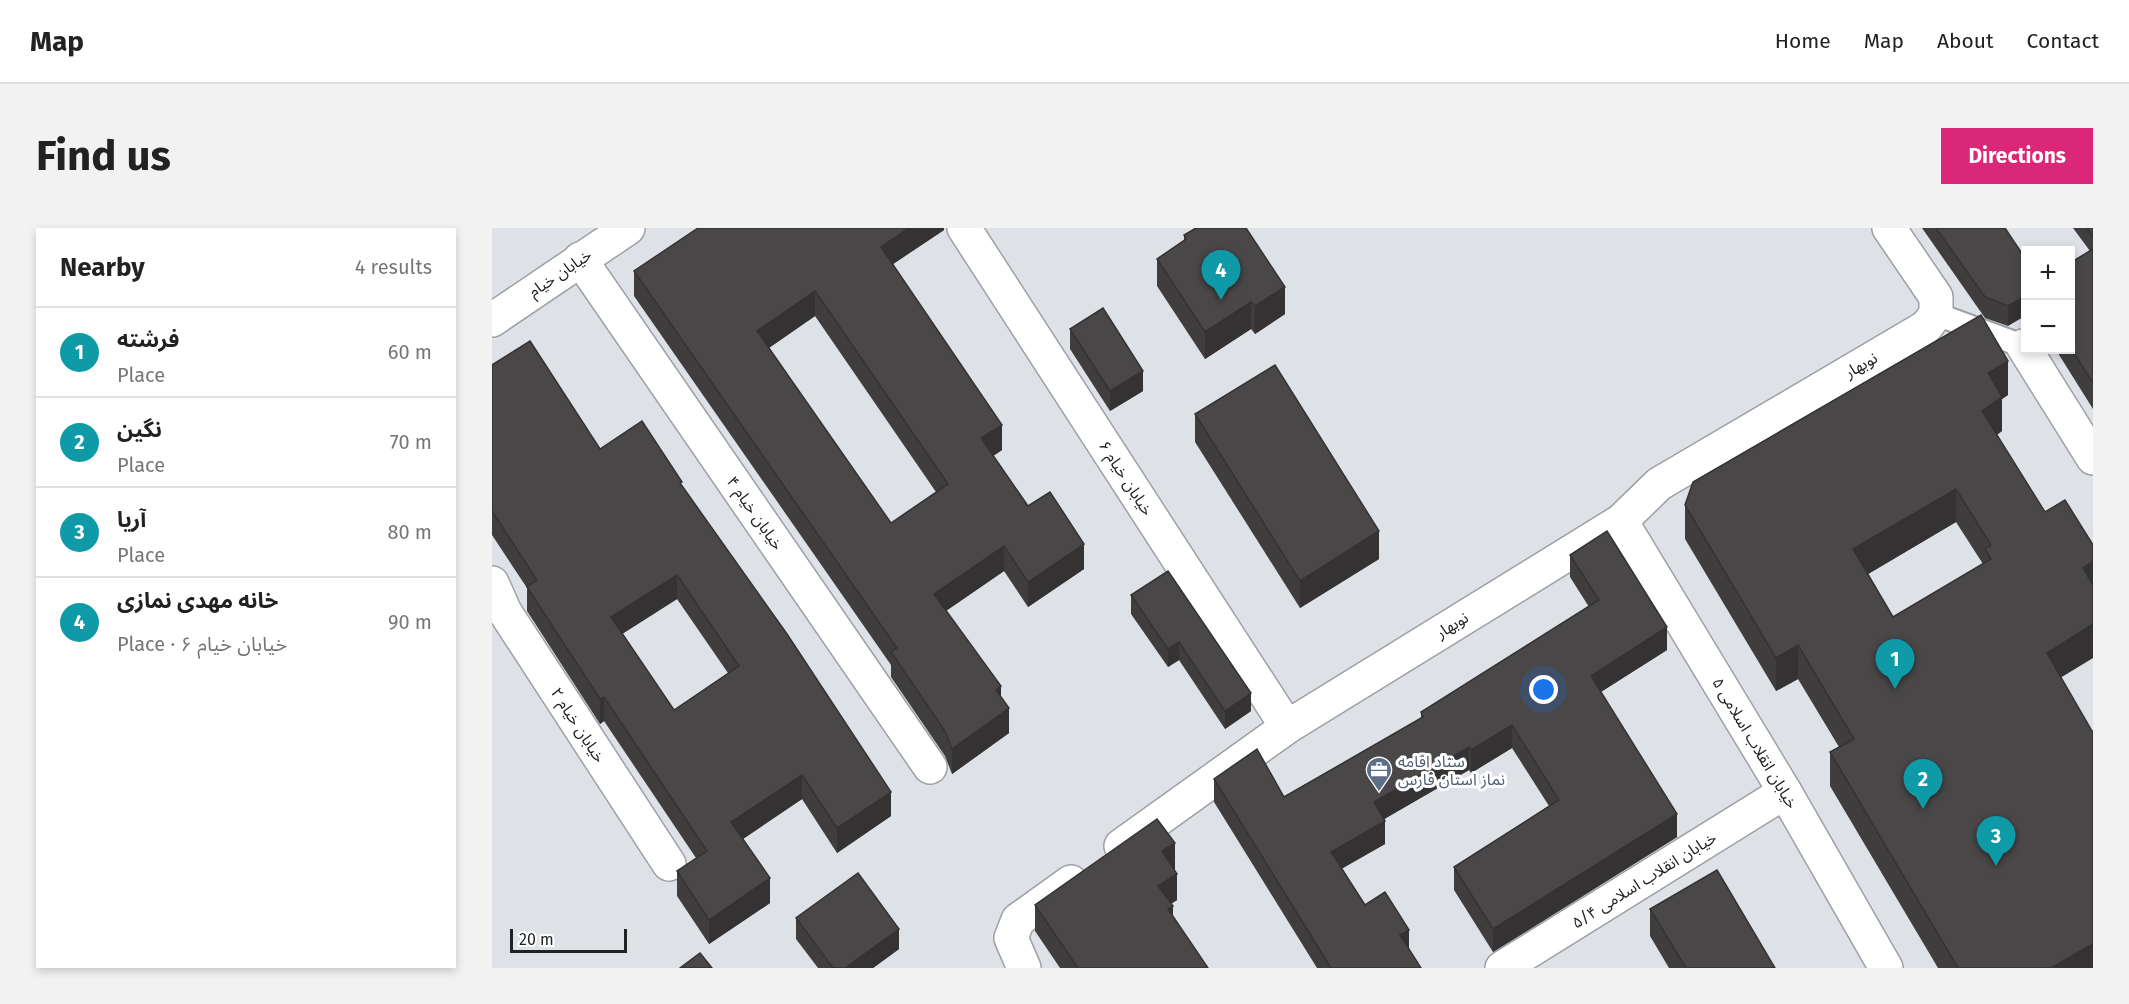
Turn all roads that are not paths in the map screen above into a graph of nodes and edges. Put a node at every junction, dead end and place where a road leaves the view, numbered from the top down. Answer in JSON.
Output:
{"nodes":[{"id":1,"x":964,"y":228,"type":"edge"},
{"id":2,"x":1889,"y":228,"type":"edge"},
{"id":3,"x":622,"y":230,"type":"edge"},
{"id":4,"x":580,"y":259,"type":"junction"},
{"id":5,"x":1936,"y":314,"type":"junction"},
{"id":6,"x":492,"y":320,"type":"edge"},
{"id":7,"x":2021,"y":345,"type":"edge"},
{"id":8,"x":2028,"y":354,"type":"edge"},
{"id":9,"x":2093,"y":458,"type":"edge"},
{"id":10,"x":1621,"y":521,"type":"junction"},
{"id":11,"x":492,"y":583,"type":"edge"},
{"id":12,"x":1287,"y":727,"type":"junction"},
{"id":13,"x":930,"y":766,"type":"dead end"},
{"id":14,"x":1785,"y":792,"type":"junction"},
{"id":15,"x":669,"y":864,"type":"dead end"},
{"id":16,"x":1024,"y":968,"type":"edge"},
{"id":17,"x":1502,"y":968,"type":"edge"},
{"id":18,"x":1886,"y":968,"type":"edge"}],
"edges":[{"from":1,"to":12,"type":"street","name":"خیابان خیام ۶"},
{"from":2,"to":5,"type":"street"},
{"from":3,"to":4,"type":"street","name":"خیابان خیام"},
{"from":4,"to":6,"type":"street","name":"خیابان خیام"},
{"from":4,"to":13,"type":"street","name":"خیابان خیام ۴"},
{"from":5,"to":7,"type":"lane"},
{"from":5,"to":10,"type":"street","name":"نوبهار"},
{"from":8,"to":9,"type":"street"},
{"from":10,"to":12,"type":"street","name":"نوبهار"},
{"from":10,"to":14,"type":"street","name":"خیابان انقلاب اسلامی ۵"},
{"from":11,"to":15,"type":"street","name":"خیابان خیام ۲"},
{"from":12,"to":16,"type":"street","name":"نوبهار"},
{"from":14,"to":17,"type":"street","name":"خیابان انقلاب اسلامی ۵/۴"},
{"from":14,"to":18,"type":"street","name":"خیابان انقلاب اسلامی ۵"}]}
